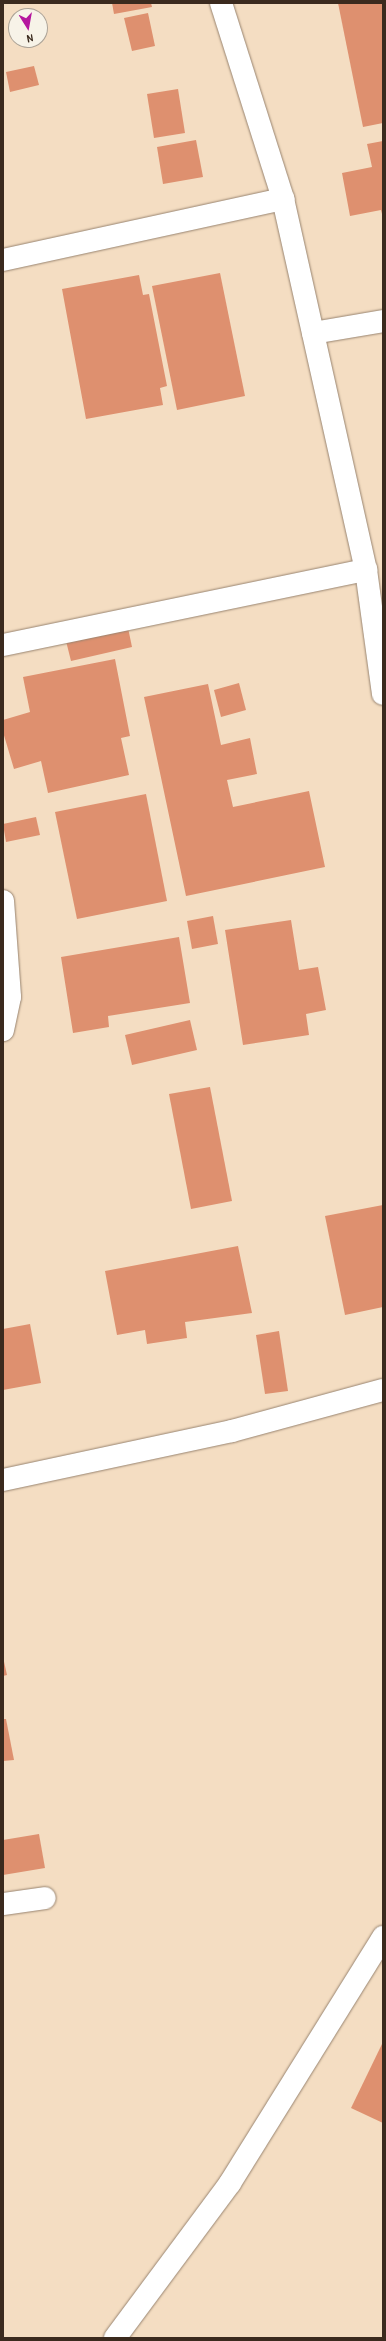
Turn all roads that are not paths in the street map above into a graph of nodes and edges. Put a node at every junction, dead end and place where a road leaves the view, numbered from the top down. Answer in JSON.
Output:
{"nodes":[{"id":1,"x":221,"y":3,"type":"edge"},
{"id":2,"x":283,"y":199,"type":"junction"},
{"id":3,"x":3,"y":260,"type":"edge"},
{"id":4,"x":383,"y":321,"type":"edge"},
{"id":5,"x":313,"y":333,"type":"junction"},
{"id":6,"x":366,"y":570,"type":"junction"},
{"id":7,"x":3,"y":645,"type":"edge"},
{"id":8,"x":383,"y":694,"type":"edge"},
{"id":9,"x":3,"y":901,"type":"edge"},
{"id":10,"x":3,"y":1030,"type":"edge"},
{"id":11,"x":383,"y":1390,"type":"edge"},
{"id":12,"x":3,"y":1480,"type":"edge"},
{"id":13,"x":45,"y":1898,"type":"dead end"},
{"id":14,"x":3,"y":1904,"type":"edge"},
{"id":15,"x":383,"y":1937,"type":"edge"},
{"id":16,"x":115,"y":2338,"type":"edge"}],
"edges":[{"from":1,"to":2,"type":"street"},
{"from":2,"to":3,"type":"street"},
{"from":2,"to":5,"type":"street"},
{"from":4,"to":5,"type":"street"},
{"from":5,"to":6,"type":"street"},
{"from":6,"to":7,"type":"street"},
{"from":6,"to":8,"type":"street"},
{"from":9,"to":10,"type":"street"},
{"from":11,"to":12,"type":"street"},
{"from":13,"to":14,"type":"street"},
{"from":15,"to":16,"type":"street"}]}
